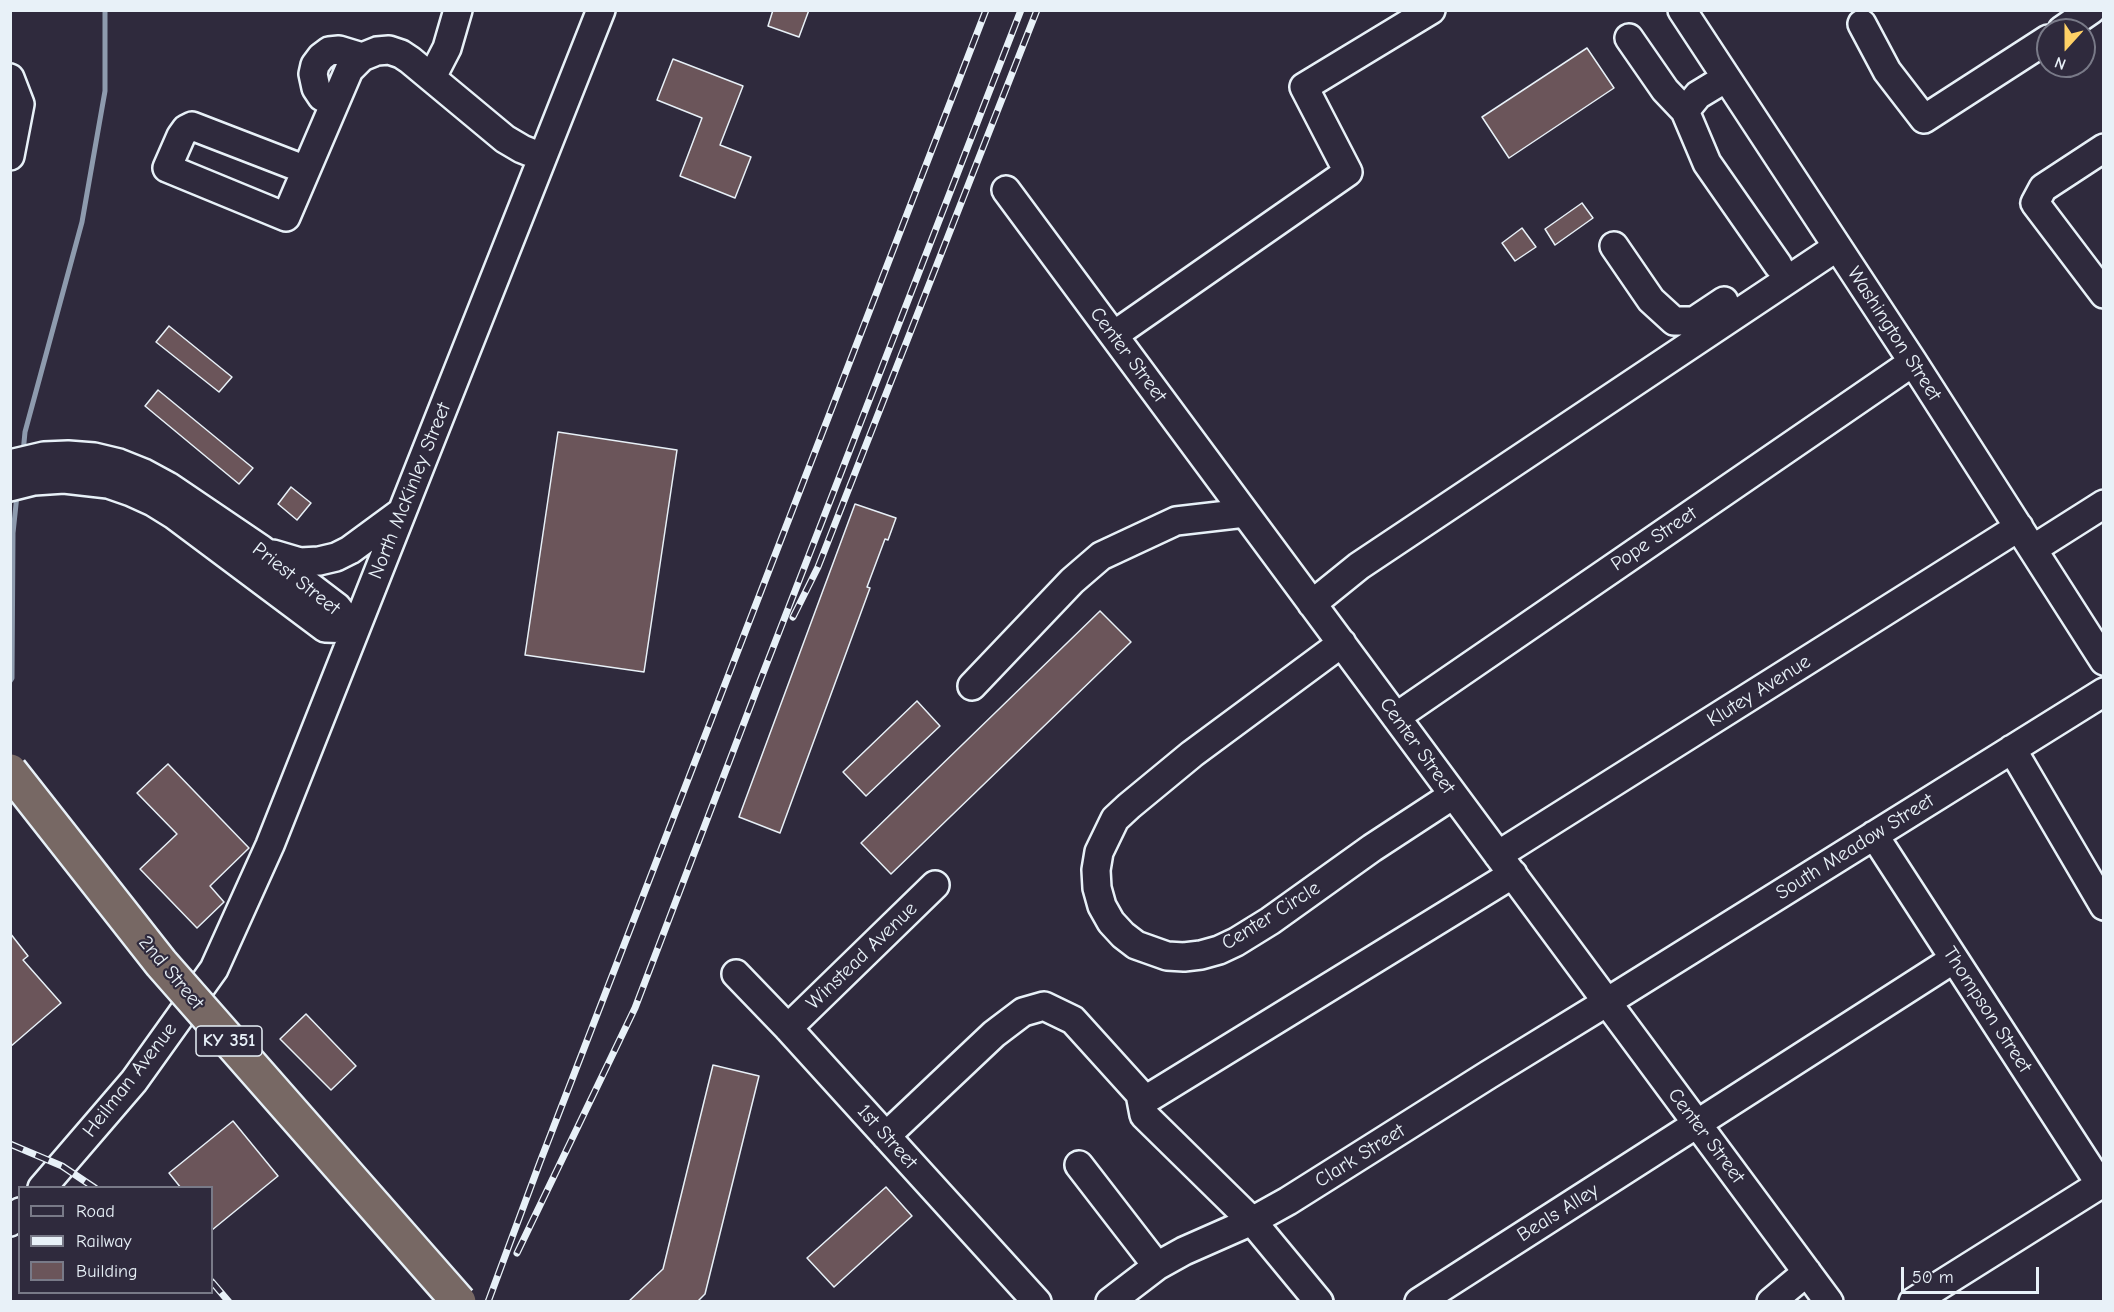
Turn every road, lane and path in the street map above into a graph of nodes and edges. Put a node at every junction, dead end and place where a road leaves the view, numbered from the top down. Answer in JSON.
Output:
{"nodes":[{"id":1,"x":458,"y":10,"type":"edge"},
{"id":2,"x":601,"y":10,"type":"edge"},
{"id":3,"x":1431,"y":10,"type":"edge"},
{"id":4,"x":1682,"y":10,"type":"edge"},
{"id":5,"x":1866,"y":15,"type":"edge"},
{"id":6,"x":1629,"y":38,"type":"dead end"},
{"id":7,"x":2036,"y":47,"type":"edge"},
{"id":8,"x":432,"y":77,"type":"junction"},
{"id":9,"x":10,"y":78,"type":"edge"},
{"id":10,"x":1726,"y":78,"type":"junction"},
{"id":11,"x":1685,"y":111,"type":"junction"},
{"id":12,"x":2103,"y":148,"type":"edge"},
{"id":13,"x":10,"y":156,"type":"edge"},
{"id":14,"x":542,"y":157,"type":"junction"},
{"id":15,"x":306,"y":170,"type":"junction"},
{"id":16,"x":1006,"y":190,"type":"dead end"},
{"id":17,"x":1833,"y":240,"type":"junction"},
{"id":18,"x":1614,"y":246,"type":"dead end"},
{"id":19,"x":1778,"y":265,"type":"junction"},
{"id":20,"x":2103,"y":294,"type":"edge"},
{"id":21,"x":1114,"y":335,"type":"junction"},
{"id":22,"x":1913,"y":362,"type":"junction"},
{"id":23,"x":10,"y":464,"type":"edge"},
{"id":24,"x":66,"y":467,"type":"junction"},
{"id":25,"x":10,"y":487,"type":"edge"},
{"id":26,"x":2103,"y":504,"type":"edge"},
{"id":27,"x":400,"y":513,"type":"junction"},
{"id":28,"x":1245,"y":513,"type":"junction"},
{"id":29,"x":2026,"y":538,"type":"junction"},
{"id":30,"x":261,"y":549,"type":"junction"},
{"id":31,"x":1312,"y":604,"type":"junction"},
{"id":32,"x":354,"y":629,"type":"junction"},
{"id":33,"x":1342,"y":644,"type":"junction"},
{"id":34,"x":2103,"y":661,"type":"edge"},
{"id":35,"x":972,"y":686,"type":"dead end"},
{"id":36,"x":2103,"y":692,"type":"edge"},
{"id":37,"x":1396,"y":717,"type":"junction"},
{"id":38,"x":2012,"y":749,"type":"junction"},
{"id":39,"x":10,"y":771,"type":"edge"},
{"id":40,"x":1454,"y":795,"type":"junction"},
{"id":41,"x":1874,"y":835,"type":"junction"},
{"id":42,"x":1505,"y":865,"type":"junction"},
{"id":43,"x":935,"y":885,"type":"dead end"},
{"id":44,"x":2103,"y":906,"type":"edge"},
{"id":45,"x":1954,"y":959,"type":"junction"},
{"id":46,"x":214,"y":969,"type":"joint"},
{"id":47,"x":736,"y":974,"type":"dead end"},
{"id":48,"x":1607,"y":1002,"type":"junction"},
{"id":49,"x":788,"y":1028,"type":"junction"},
{"id":50,"x":1142,"y":1102,"type":"junction"},
{"id":51,"x":1698,"y":1124,"type":"junction"},
{"id":52,"x":886,"y":1136,"type":"junction"},
{"id":53,"x":1079,"y":1165,"type":"dead end"},
{"id":54,"x":2102,"y":1183,"type":"edge"},
{"id":55,"x":44,"y":1186,"type":"edge"},
{"id":56,"x":1252,"y":1221,"type":"junction"},
{"id":57,"x":1157,"y":1266,"type":"junction"},
{"id":58,"x":1807,"y":1272,"type":"junction"},
{"id":59,"x":459,"y":1302,"type":"edge"},
{"id":60,"x":1036,"y":1302,"type":"edge"},
{"id":61,"x":1110,"y":1302,"type":"edge"},
{"id":62,"x":1319,"y":1302,"type":"edge"},
{"id":63,"x":1419,"y":1302,"type":"edge"},
{"id":64,"x":1771,"y":1302,"type":"edge"},
{"id":65,"x":1828,"y":1302,"type":"edge"},
{"id":66,"x":1913,"y":1302,"type":"edge"}],
"edges":[{"from":1,"to":8,"type":"street"},
{"from":2,"to":14,"type":"street","name":"North McKinley Street"},
{"from":3,"to":21,"type":"street"},
{"from":4,"to":10,"type":"street","name":"Washington Street"},
{"from":5,"to":7,"type":"street"},
{"from":6,"to":11,"type":"street"},
{"from":8,"to":14,"type":"street"},
{"from":8,"to":15,"type":"street"},
{"from":9,"to":13,"type":"street"},
{"from":10,"to":11,"type":"street"},
{"from":10,"to":17,"type":"street","name":"Washington Street"},
{"from":11,"to":19,"type":"street"},
{"from":12,"to":20,"type":"street"},
{"from":14,"to":27,"type":"street","name":"North McKinley Street"},
{"from":15,"to":15,"type":"street"},
{"from":16,"to":21,"type":"street","name":"Center Street"},
{"from":17,"to":19,"type":"street"},
{"from":17,"to":22,"type":"street","name":"Washington Street"},
{"from":17,"to":31,"type":"street"},
{"from":18,"to":19,"type":"street"},
{"from":21,"to":28,"type":"street","name":"Center Street"},
{"from":22,"to":29,"type":"street","name":"Washington Street"},
{"from":22,"to":37,"type":"street","name":"Pope Street"},
{"from":23,"to":24,"type":"street","name":"Priest Street"},
{"from":24,"to":25,"type":"street","name":"Priest Street"},
{"from":24,"to":30,"type":"street","name":"Priest Street"},
{"from":24,"to":32,"type":"street","name":"Priest Street"},
{"from":26,"to":29,"type":"street","name":"Klutey Avenue"},
{"from":27,"to":30,"type":"street"},
{"from":27,"to":32,"type":"street","name":"North McKinley Street"},
{"from":28,"to":31,"type":"street","name":"Center Street"},
{"from":28,"to":35,"type":"street"},
{"from":29,"to":34,"type":"street","name":"Washington Street"},
{"from":29,"to":42,"type":"street","name":"Klutey Avenue"},
{"from":30,"to":32,"type":"street","name":"Priest Street"},
{"from":31,"to":33,"type":"street","name":"Center Street"},
{"from":32,"to":46,"type":"street","name":"North McKinley Street"},
{"from":33,"to":37,"type":"street","name":"Center Street"},
{"from":33,"to":40,"type":"street","name":"Center Circle"},
{"from":36,"to":38,"type":"street","name":"South Meadow Street"},
{"from":37,"to":40,"type":"street","name":"Center Street"},
{"from":38,"to":41,"type":"street","name":"South Meadow Street"},
{"from":38,"to":44,"type":"street"},
{"from":39,"to":59,"type":"main road","name":"2nd Street","number":"KY 351","bridge":true},
{"from":40,"to":42,"type":"street","name":"Center Street"},
{"from":41,"to":45,"type":"street","name":"Thompson Street"},
{"from":41,"to":48,"type":"street","name":"South Meadow Street"},
{"from":42,"to":48,"type":"street","name":"Center Street"},
{"from":42,"to":50,"type":"street","name":"Klutey Avenue"},
{"from":43,"to":49,"type":"street","name":"Winstead Avenue"},
{"from":45,"to":51,"type":"street","name":"Beals Alley"},
{"from":45,"to":54,"type":"street","name":"Thompson Street"},
{"from":46,"to":55,"type":"street","name":"Heilman Avenue"},
{"from":47,"to":49,"type":"street","name":"1st Street"},
{"from":48,"to":51,"type":"street","name":"Center Street"},
{"from":48,"to":56,"type":"street","name":"Clark Street"},
{"from":49,"to":52,"type":"street","name":"1st Street"},
{"from":50,"to":52,"type":"street"},
{"from":50,"to":56,"type":"street"},
{"from":51,"to":58,"type":"street","name":"Center Street"},
{"from":51,"to":63,"type":"street","name":"Beals Alley"},
{"from":52,"to":60,"type":"street","name":"1st Street"},
{"from":53,"to":57,"type":"street"},
{"from":54,"to":66,"type":"street"},
{"from":56,"to":57,"type":"street","name":"Clark Street"},
{"from":56,"to":62,"type":"street"},
{"from":57,"to":61,"type":"street","name":"Clark Street"},
{"from":58,"to":64,"type":"street"},
{"from":58,"to":65,"type":"street","name":"Center Street"}]}
